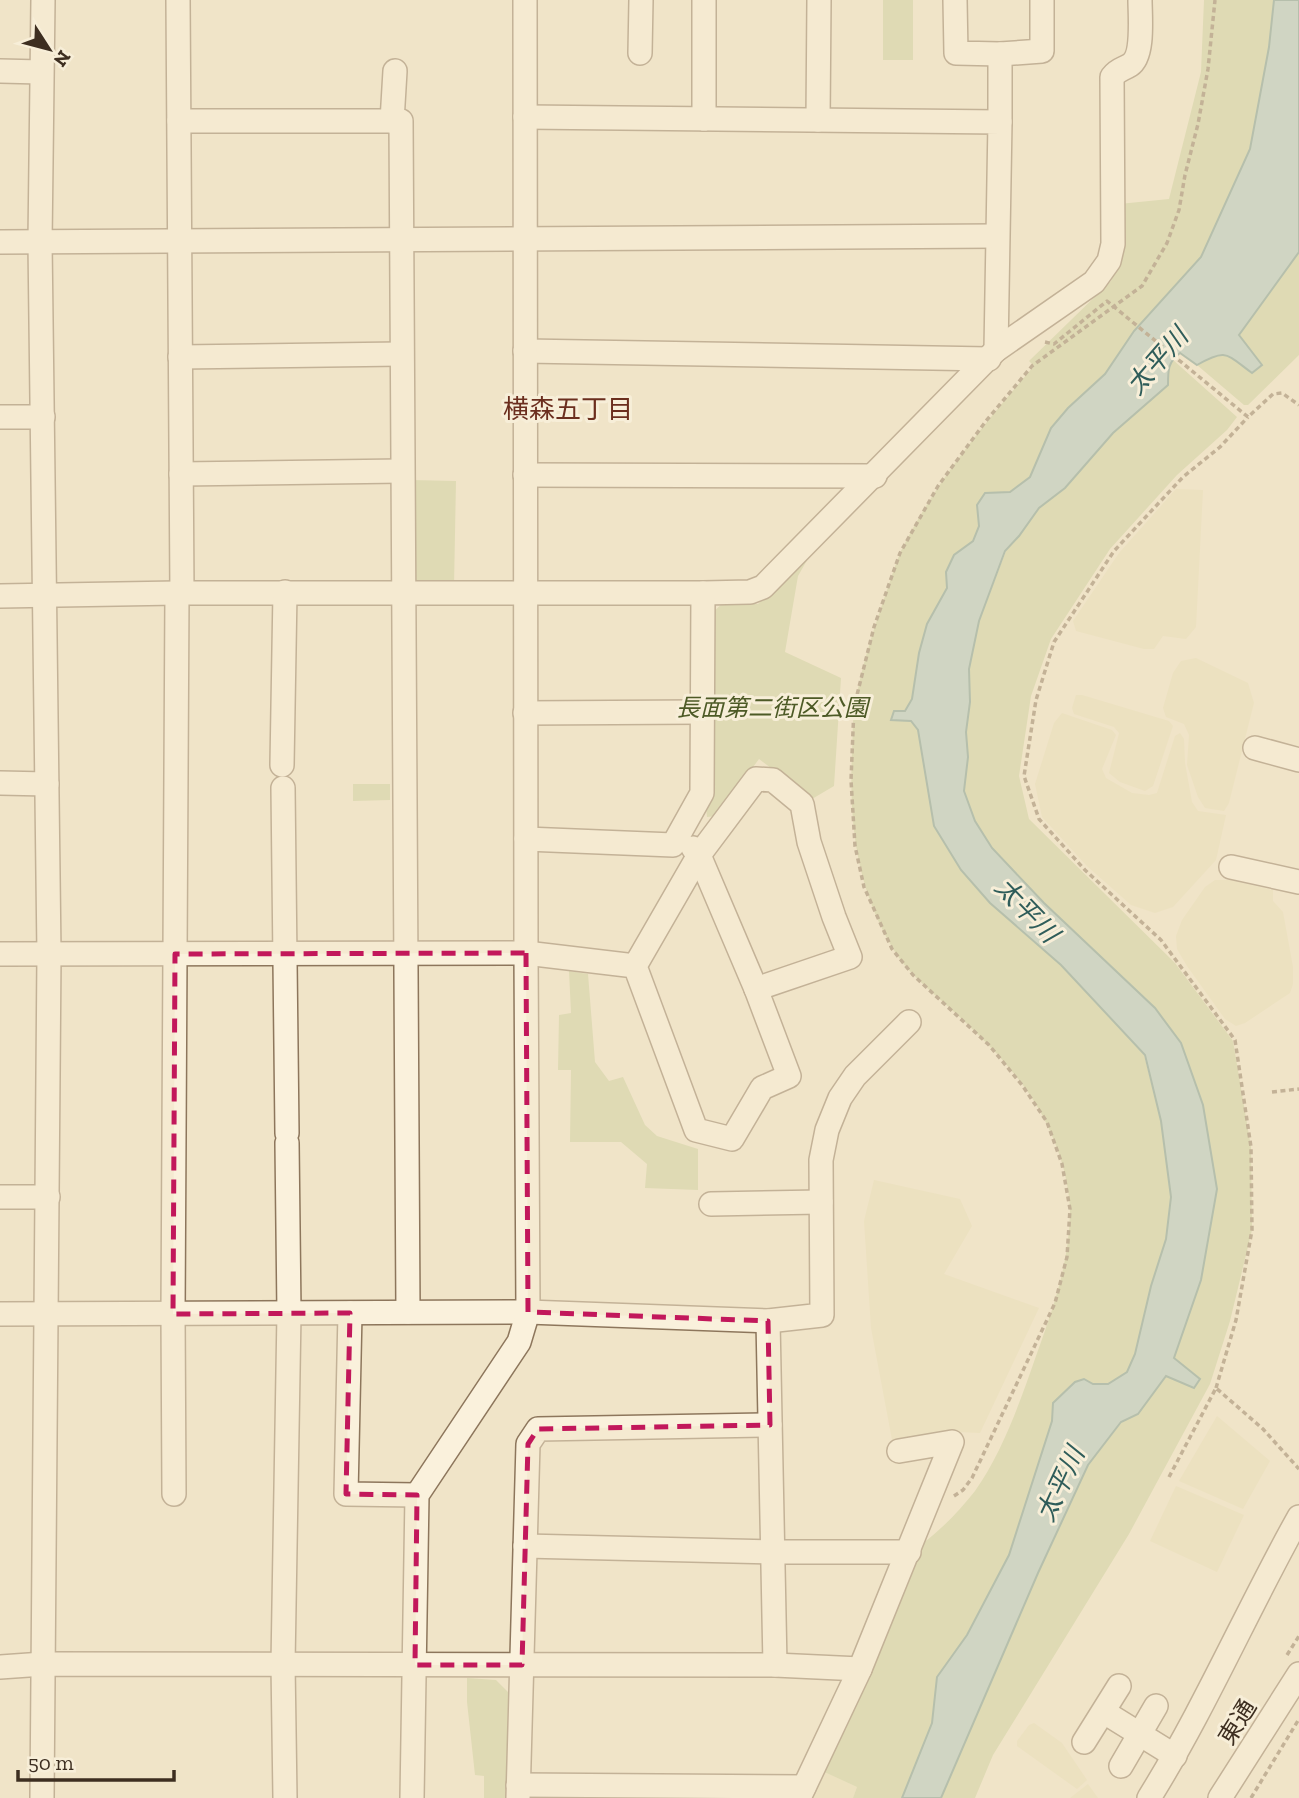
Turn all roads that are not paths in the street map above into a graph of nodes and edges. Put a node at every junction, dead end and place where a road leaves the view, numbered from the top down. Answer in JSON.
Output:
{"nodes":[{"id":1,"x":43,"y":0,"type":"edge"},
{"id":2,"x":178,"y":0,"type":"edge"},
{"id":3,"x":525,"y":0,"type":"edge"},
{"id":4,"x":641,"y":0,"type":"edge"},
{"id":5,"x":704,"y":0,"type":"edge"},
{"id":6,"x":819,"y":0,"type":"edge"},
{"id":7,"x":956,"y":0,"type":"edge"},
{"id":8,"x":1042,"y":0,"type":"edge"},
{"id":9,"x":1140,"y":0,"type":"edge"},
{"id":10,"x":640,"y":53,"type":"dead end"},
{"id":11,"x":1000,"y":54,"type":"junction"},
{"id":12,"x":0,"y":71,"type":"edge"},
{"id":13,"x":395,"y":71,"type":"dead end"},
{"id":14,"x":41,"y":72,"type":"junction"},
{"id":15,"x":525,"y":117,"type":"junction"},
{"id":16,"x":704,"y":119,"type":"junction"},
{"id":17,"x":818,"y":120,"type":"junction"},
{"id":18,"x":179,"y":121,"type":"junction"},
{"id":19,"x":392,"y":121,"type":"junction"},
{"id":20,"x":1000,"y":122,"type":"junction"},
{"id":21,"x":996,"y":236,"type":"junction"},
{"id":22,"x":401,"y":238,"type":"junction"},
{"id":23,"x":525,"y":239,"type":"junction"},
{"id":24,"x":180,"y":241,"type":"junction"},
{"id":25,"x":0,"y":242,"type":"edge"},
{"id":26,"x":40,"y":242,"type":"junction"},
{"id":27,"x":525,"y":351,"type":"junction"},
{"id":28,"x":401,"y":354,"type":"junction"},
{"id":29,"x":993,"y":355,"type":"junction"},
{"id":30,"x":180,"y":357,"type":"junction"},
{"id":31,"x":43,"y":416,"type":"junction"},
{"id":32,"x":0,"y":417,"type":"edge"},
{"id":33,"x":402,"y":471,"type":"junction"},
{"id":34,"x":181,"y":474,"type":"junction"},
{"id":35,"x":525,"y":475,"type":"junction"},
{"id":36,"x":874,"y":476,"type":"junction"},
{"id":37,"x":285,"y":592,"type":"junction"},
{"id":38,"x":403,"y":592,"type":"junction"},
{"id":39,"x":525,"y":592,"type":"junction"},
{"id":40,"x":179,"y":593,"type":"junction"},
{"id":41,"x":703,"y":593,"type":"junction"},
{"id":42,"x":44,"y":595,"type":"junction"},
{"id":43,"x":0,"y":596,"type":"edge"},
{"id":44,"x":701,"y":712,"type":"junction"},
{"id":45,"x":525,"y":713,"type":"junction"},
{"id":46,"x":1255,"y":748,"type":"dead end"},
{"id":47,"x":1299,"y":760,"type":"edge"},
{"id":48,"x":0,"y":783,"type":"edge"},
{"id":49,"x":47,"y":784,"type":"junction"},
{"id":50,"x":681,"y":832,"type":"junction"},
{"id":51,"x":526,"y":839,"type":"junction"},
{"id":52,"x":699,"y":855,"type":"junction"},
{"id":53,"x":1231,"y":867,"type":"dead end"},
{"id":54,"x":1299,"y":882,"type":"edge"},
{"id":55,"x":406,"y":953,"type":"junction"},
{"id":56,"x":526,"y":953,"type":"junction"},
{"id":57,"x":0,"y":954,"type":"edge"},
{"id":58,"x":49,"y":954,"type":"junction"},
{"id":59,"x":175,"y":954,"type":"junction"},
{"id":60,"x":285,"y":955,"type":"junction"},
{"id":61,"x":635,"y":966,"type":"junction"},
{"id":62,"x":756,"y":989,"type":"junction"},
{"id":63,"x":909,"y":1022,"type":"dead end"},
{"id":64,"x":0,"y":1197,"type":"edge"},
{"id":65,"x":48,"y":1197,"type":"junction"},
{"id":66,"x":821,"y":1202,"type":"junction"},
{"id":67,"x":711,"y":1204,"type":"dead end"},
{"id":68,"x":408,"y":1312,"type":"junction"},
{"id":69,"x":528,"y":1312,"type":"junction"},
{"id":70,"x":289,"y":1313,"type":"junction"},
{"id":71,"x":350,"y":1313,"type":"junction"},
{"id":72,"x":0,"y":1314,"type":"edge"},
{"id":73,"x":173,"y":1314,"type":"junction"},
{"id":74,"x":47,"y":1315,"type":"junction"},
{"id":75,"x":768,"y":1321,"type":"junction"},
{"id":76,"x":770,"y":1425,"type":"junction"},
{"id":77,"x":899,"y":1451,"type":"dead end"},
{"id":78,"x":174,"y":1494,"type":"dead end"},
{"id":79,"x":417,"y":1495,"type":"junction"},
{"id":80,"x":1299,"y":1517,"type":"edge"},
{"id":81,"x":525,"y":1546,"type":"junction"},
{"id":82,"x":772,"y":1552,"type":"junction"},
{"id":83,"x":909,"y":1552,"type":"junction"},
{"id":84,"x":43,"y":1664,"type":"junction"},
{"id":85,"x":283,"y":1664,"type":"junction"},
{"id":86,"x":415,"y":1665,"type":"junction"},
{"id":87,"x":522,"y":1665,"type":"junction"},
{"id":88,"x":775,"y":1665,"type":"junction"},
{"id":89,"x":0,"y":1667,"type":"edge"},
{"id":90,"x":860,"y":1669,"type":"junction"},
{"id":91,"x":1299,"y":1674,"type":"edge"},
{"id":92,"x":1119,"y":1686,"type":"dead end"},
{"id":93,"x":1293,"y":1698,"type":"edge"},
{"id":94,"x":1156,"y":1706,"type":"dead end"},
{"id":95,"x":1104,"y":1712,"type":"junction"},
{"id":96,"x":1139,"y":1734,"type":"junction"},
{"id":97,"x":1084,"y":1742,"type":"dead end"},
{"id":98,"x":1175,"y":1756,"type":"junction"},
{"id":99,"x":1121,"y":1766,"type":"dead end"},
{"id":100,"x":518,"y":1791,"type":"edge"},
{"id":101,"x":802,"y":1792,"type":"edge"},
{"id":102,"x":42,"y":1798,"type":"edge"},
{"id":103,"x":285,"y":1798,"type":"edge"},
{"id":104,"x":412,"y":1798,"type":"edge"},
{"id":105,"x":1149,"y":1798,"type":"edge"},
{"id":106,"x":1220,"y":1798,"type":"edge"}],
"edges":[{"from":1,"to":14,"type":"street"},
{"from":2,"to":18,"type":"street"},
{"from":3,"to":15,"type":"street"},
{"from":4,"to":10,"type":"street"},
{"from":5,"to":16,"type":"street"},
{"from":6,"to":17,"type":"street"},
{"from":7,"to":11,"type":"street"},
{"from":8,"to":11,"type":"street"},
{"from":9,"to":29,"type":"street"},
{"from":11,"to":20,"type":"street"},
{"from":12,"to":14,"type":"street"},
{"from":13,"to":19,"type":"street"},
{"from":14,"to":26,"type":"street"},
{"from":15,"to":16,"type":"street"},
{"from":15,"to":23,"type":"street"},
{"from":16,"to":17,"type":"street"},
{"from":17,"to":20,"type":"street"},
{"from":18,"to":19,"type":"street"},
{"from":18,"to":24,"type":"street"},
{"from":19,"to":22,"type":"street"},
{"from":20,"to":21,"type":"street"},
{"from":21,"to":23,"type":"street"},
{"from":21,"to":29,"type":"street"},
{"from":22,"to":23,"type":"street"},
{"from":22,"to":24,"type":"street"},
{"from":22,"to":28,"type":"street"},
{"from":23,"to":27,"type":"street"},
{"from":24,"to":26,"type":"street"},
{"from":24,"to":30,"type":"street"},
{"from":25,"to":26,"type":"street"},
{"from":26,"to":31,"type":"street"},
{"from":27,"to":29,"type":"street"},
{"from":27,"to":35,"type":"street"},
{"from":28,"to":30,"type":"street"},
{"from":28,"to":33,"type":"street"},
{"from":29,"to":36,"type":"street"},
{"from":30,"to":34,"type":"street"},
{"from":31,"to":32,"type":"street"},
{"from":31,"to":42,"type":"street"},
{"from":33,"to":34,"type":"street"},
{"from":33,"to":38,"type":"street"},
{"from":34,"to":40,"type":"street"},
{"from":35,"to":36,"type":"street"},
{"from":35,"to":39,"type":"street"},
{"from":36,"to":41,"type":"street"},
{"from":37,"to":38,"type":"street"},
{"from":37,"to":40,"type":"street"},
{"from":37,"to":60,"type":"street"},
{"from":38,"to":39,"type":"street"},
{"from":38,"to":55,"type":"street"},
{"from":39,"to":41,"type":"street"},
{"from":39,"to":45,"type":"street"},
{"from":40,"to":42,"type":"street"},
{"from":40,"to":59,"type":"street"},
{"from":41,"to":44,"type":"street"},
{"from":42,"to":43,"type":"street"},
{"from":42,"to":49,"type":"street"},
{"from":44,"to":45,"type":"street"},
{"from":44,"to":50,"type":"street"},
{"from":45,"to":51,"type":"street"},
{"from":46,"to":47,"type":"street"},
{"from":48,"to":49,"type":"street"},
{"from":49,"to":58,"type":"street"},
{"from":50,"to":51,"type":"street"},
{"from":50,"to":52,"type":"street"},
{"from":51,"to":56,"type":"street"},
{"from":52,"to":61,"type":"street"},
{"from":52,"to":62,"type":"street"},
{"from":52,"to":62,"type":"street"},
{"from":53,"to":54,"type":"street"},
{"from":55,"to":56,"type":"street"},
{"from":55,"to":60,"type":"street"},
{"from":55,"to":68,"type":"street"},
{"from":56,"to":61,"type":"street"},
{"from":56,"to":69,"type":"street"},
{"from":57,"to":58,"type":"street"},
{"from":58,"to":59,"type":"street"},
{"from":58,"to":65,"type":"street"},
{"from":59,"to":60,"type":"street"},
{"from":59,"to":73,"type":"street"},
{"from":60,"to":70,"type":"street"},
{"from":61,"to":62,"type":"street"},
{"from":63,"to":66,"type":"street"},
{"from":64,"to":65,"type":"street"},
{"from":65,"to":74,"type":"street"},
{"from":66,"to":67,"type":"street"},
{"from":66,"to":75,"type":"street"},
{"from":68,"to":69,"type":"street"},
{"from":68,"to":71,"type":"street"},
{"from":69,"to":75,"type":"street"},
{"from":69,"to":79,"type":"street"},
{"from":70,"to":71,"type":"street"},
{"from":70,"to":73,"type":"street"},
{"from":70,"to":85,"type":"street"},
{"from":71,"to":79,"type":"street"},
{"from":72,"to":74,"type":"street"},
{"from":73,"to":74,"type":"street"},
{"from":73,"to":78,"type":"street"},
{"from":74,"to":84,"type":"street"},
{"from":75,"to":76,"type":"street"},
{"from":76,"to":81,"type":"street"},
{"from":76,"to":82,"type":"street"},
{"from":77,"to":83,"type":"street"},
{"from":79,"to":86,"type":"street"},
{"from":80,"to":98,"type":"street"},
{"from":81,"to":82,"type":"street"},
{"from":81,"to":87,"type":"street"},
{"from":82,"to":83,"type":"street"},
{"from":82,"to":88,"type":"street"},
{"from":83,"to":90,"type":"street"},
{"from":84,"to":85,"type":"street"},
{"from":84,"to":89,"type":"street"},
{"from":84,"to":102,"type":"street"},
{"from":85,"to":86,"type":"street"},
{"from":85,"to":103,"type":"street"},
{"from":86,"to":87,"type":"street"},
{"from":86,"to":104,"type":"street"},
{"from":87,"to":88,"type":"street"},
{"from":87,"to":100,"type":"street"},
{"from":88,"to":90,"type":"street"},
{"from":90,"to":101,"type":"street"},
{"from":91,"to":93,"type":"street","name":"東通"},
{"from":92,"to":95,"type":"street"},
{"from":93,"to":106,"type":"street","name":"東通"},
{"from":94,"to":96,"type":"street"},
{"from":95,"to":96,"type":"street"},
{"from":95,"to":97,"type":"street"},
{"from":96,"to":98,"type":"street"},
{"from":96,"to":99,"type":"street"},
{"from":98,"to":105,"type":"street"},
{"from":100,"to":101,"type":"street"}]}
